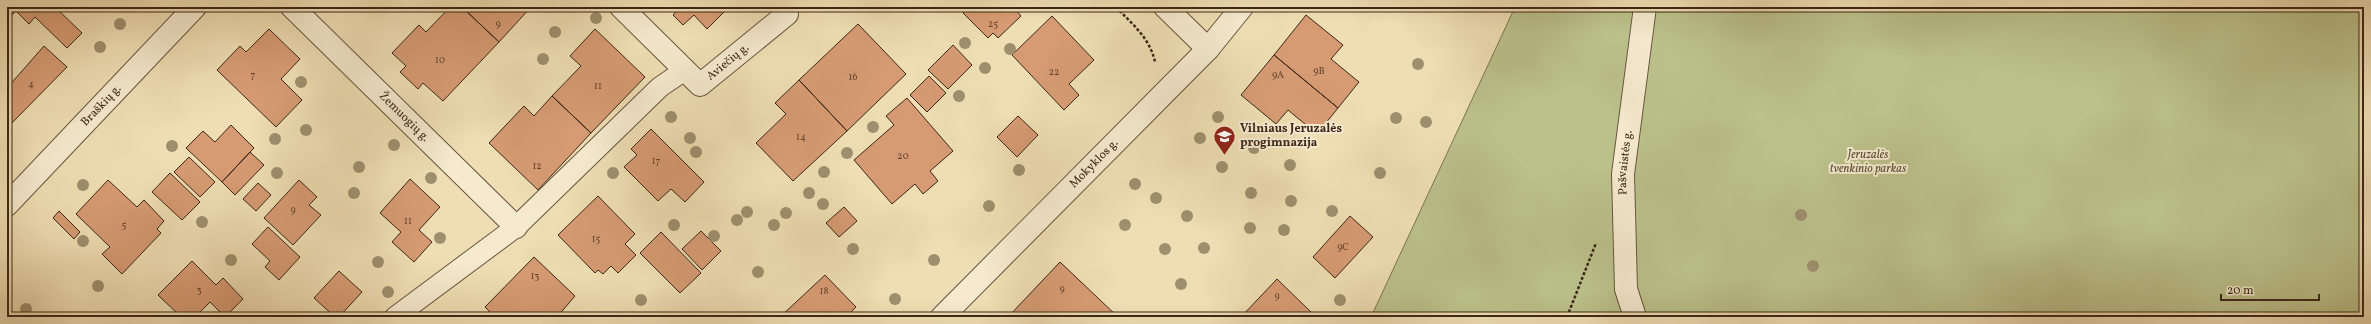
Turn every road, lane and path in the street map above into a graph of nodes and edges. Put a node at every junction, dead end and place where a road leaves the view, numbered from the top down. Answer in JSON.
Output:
{"nodes":[{"id":1,"x":195,"y":7,"type":"edge"},
{"id":2,"x":292,"y":7,"type":"edge"},
{"id":3,"x":621,"y":7,"type":"edge"},
{"id":4,"x":1116,"y":7,"type":"edge"},
{"id":5,"x":1165,"y":7,"type":"edge"},
{"id":6,"x":1242,"y":7,"type":"edge"},
{"id":7,"x":1645,"y":7,"type":"edge"},
{"id":8,"x":787,"y":14,"type":"dead end"},
{"id":9,"x":1208,"y":49,"type":"junction"},
{"id":10,"x":685,"y":70,"type":"junction"},
{"id":11,"x":1164,"y":94,"type":"junction"},
{"id":12,"x":7,"y":205,"type":"edge"},
{"id":13,"x":516,"y":227,"type":"junction"},
{"id":14,"x":395,"y":317,"type":"edge"},
{"id":15,"x":942,"y":317,"type":"edge"},
{"id":16,"x":1635,"y":317,"type":"edge"}],
"edges":[{"from":1,"to":12,"type":"street","name":"Braškių g."},
{"from":2,"to":13,"type":"street","name":"Žemuogių g."},
{"from":3,"to":10,"type":"street","name":"Aviečių g."},
{"from":4,"to":11,"type":"path"},
{"from":5,"to":9,"type":"street"},
{"from":6,"to":9,"type":"street","name":"Mokyklos g."},
{"from":7,"to":16,"type":"street","name":"Pašvaistės g."},
{"from":8,"to":10,"type":"street","name":"Aviečių g."},
{"from":9,"to":11,"type":"street","name":"Mokyklos g."},
{"from":10,"to":13,"type":"lane"},
{"from":11,"to":15,"type":"street","name":"Mokyklos g."},
{"from":13,"to":14,"type":"lane"}]}
